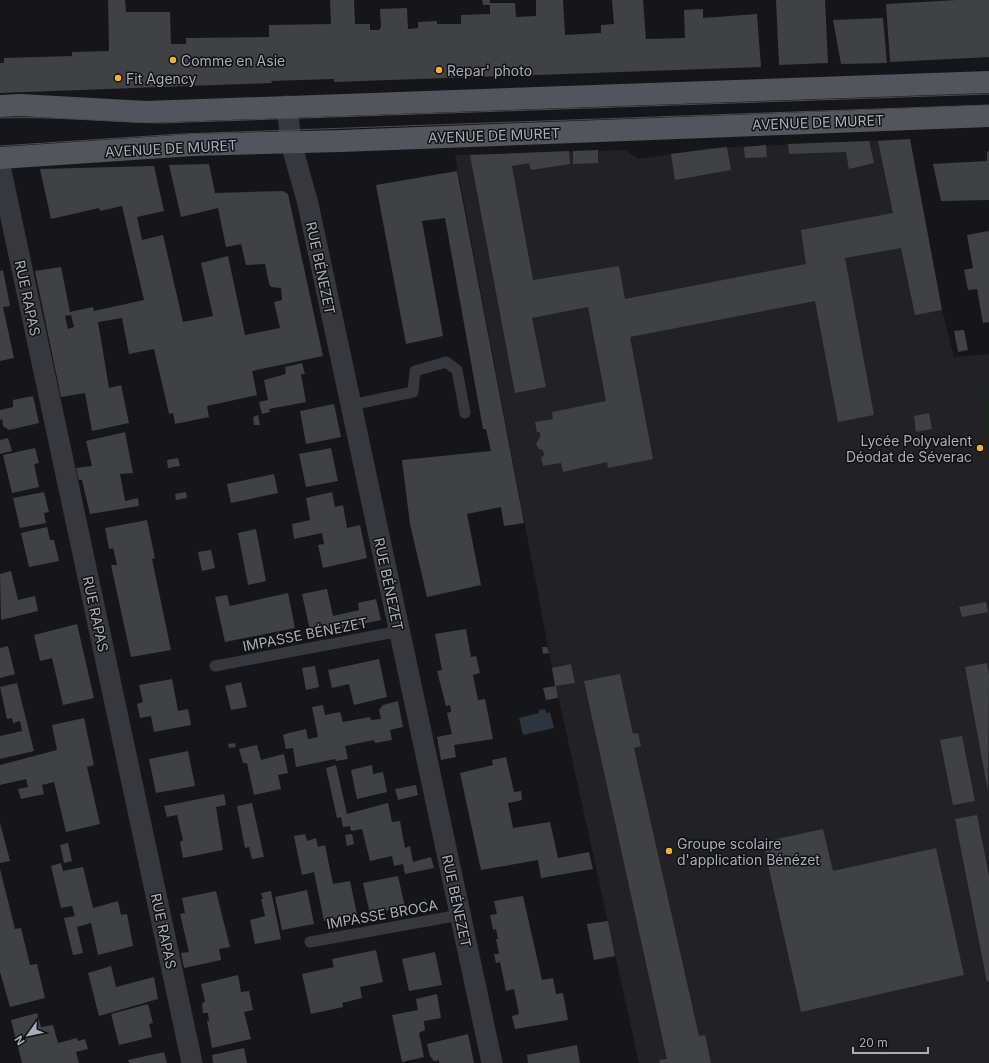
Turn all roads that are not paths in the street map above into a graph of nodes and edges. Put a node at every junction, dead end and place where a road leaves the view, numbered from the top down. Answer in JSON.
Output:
{"nodes":[{"id":1,"x":989,"y":82,"type":"edge"},
{"id":2,"x":0,"y":106,"type":"edge"},
{"id":3,"x":287,"y":106,"type":"junction"},
{"id":4,"x":989,"y":116,"type":"edge"},
{"id":5,"x":291,"y":143,"type":"junction"},
{"id":6,"x":0,"y":158,"type":"edge"},
{"id":7,"x":0,"y":166,"type":"edge"},
{"id":8,"x":351,"y":405,"type":"junction"},
{"id":9,"x":465,"y":413,"type":"dead end"},
{"id":10,"x":400,"y":631,"type":"junction"},
{"id":11,"x":215,"y":666,"type":"dead end"},
{"id":12,"x":460,"y":915,"type":"junction"},
{"id":13,"x":310,"y":942,"type":"dead end"},
{"id":14,"x":192,"y":1063,"type":"edge"},
{"id":15,"x":492,"y":1063,"type":"edge"}],
"edges":[{"from":1,"to":3,"type":"main road"},
{"from":2,"to":3,"type":"main road"},
{"from":3,"to":5,"type":"street","name":"RUE BÉNEZET"},
{"from":4,"to":5,"type":"main road","name":"AVENUE DE MURET"},
{"from":5,"to":6,"type":"main road","name":"AVENUE DE MURET"},
{"from":5,"to":8,"type":"street","name":"RUE BÉNEZET"},
{"from":7,"to":14,"type":"street","name":"RUE RAPAS"},
{"from":8,"to":9,"type":"lane"},
{"from":8,"to":10,"type":"street","name":"RUE BÉNEZET"},
{"from":10,"to":11,"type":"lane","name":"IMPASSE BÉNEZET"},
{"from":10,"to":12,"type":"street","name":"RUE BÉNEZET"},
{"from":12,"to":13,"type":"lane","name":"IMPASSE BROCA"},
{"from":12,"to":15,"type":"street","name":"RUE BÉNEZET"}]}
